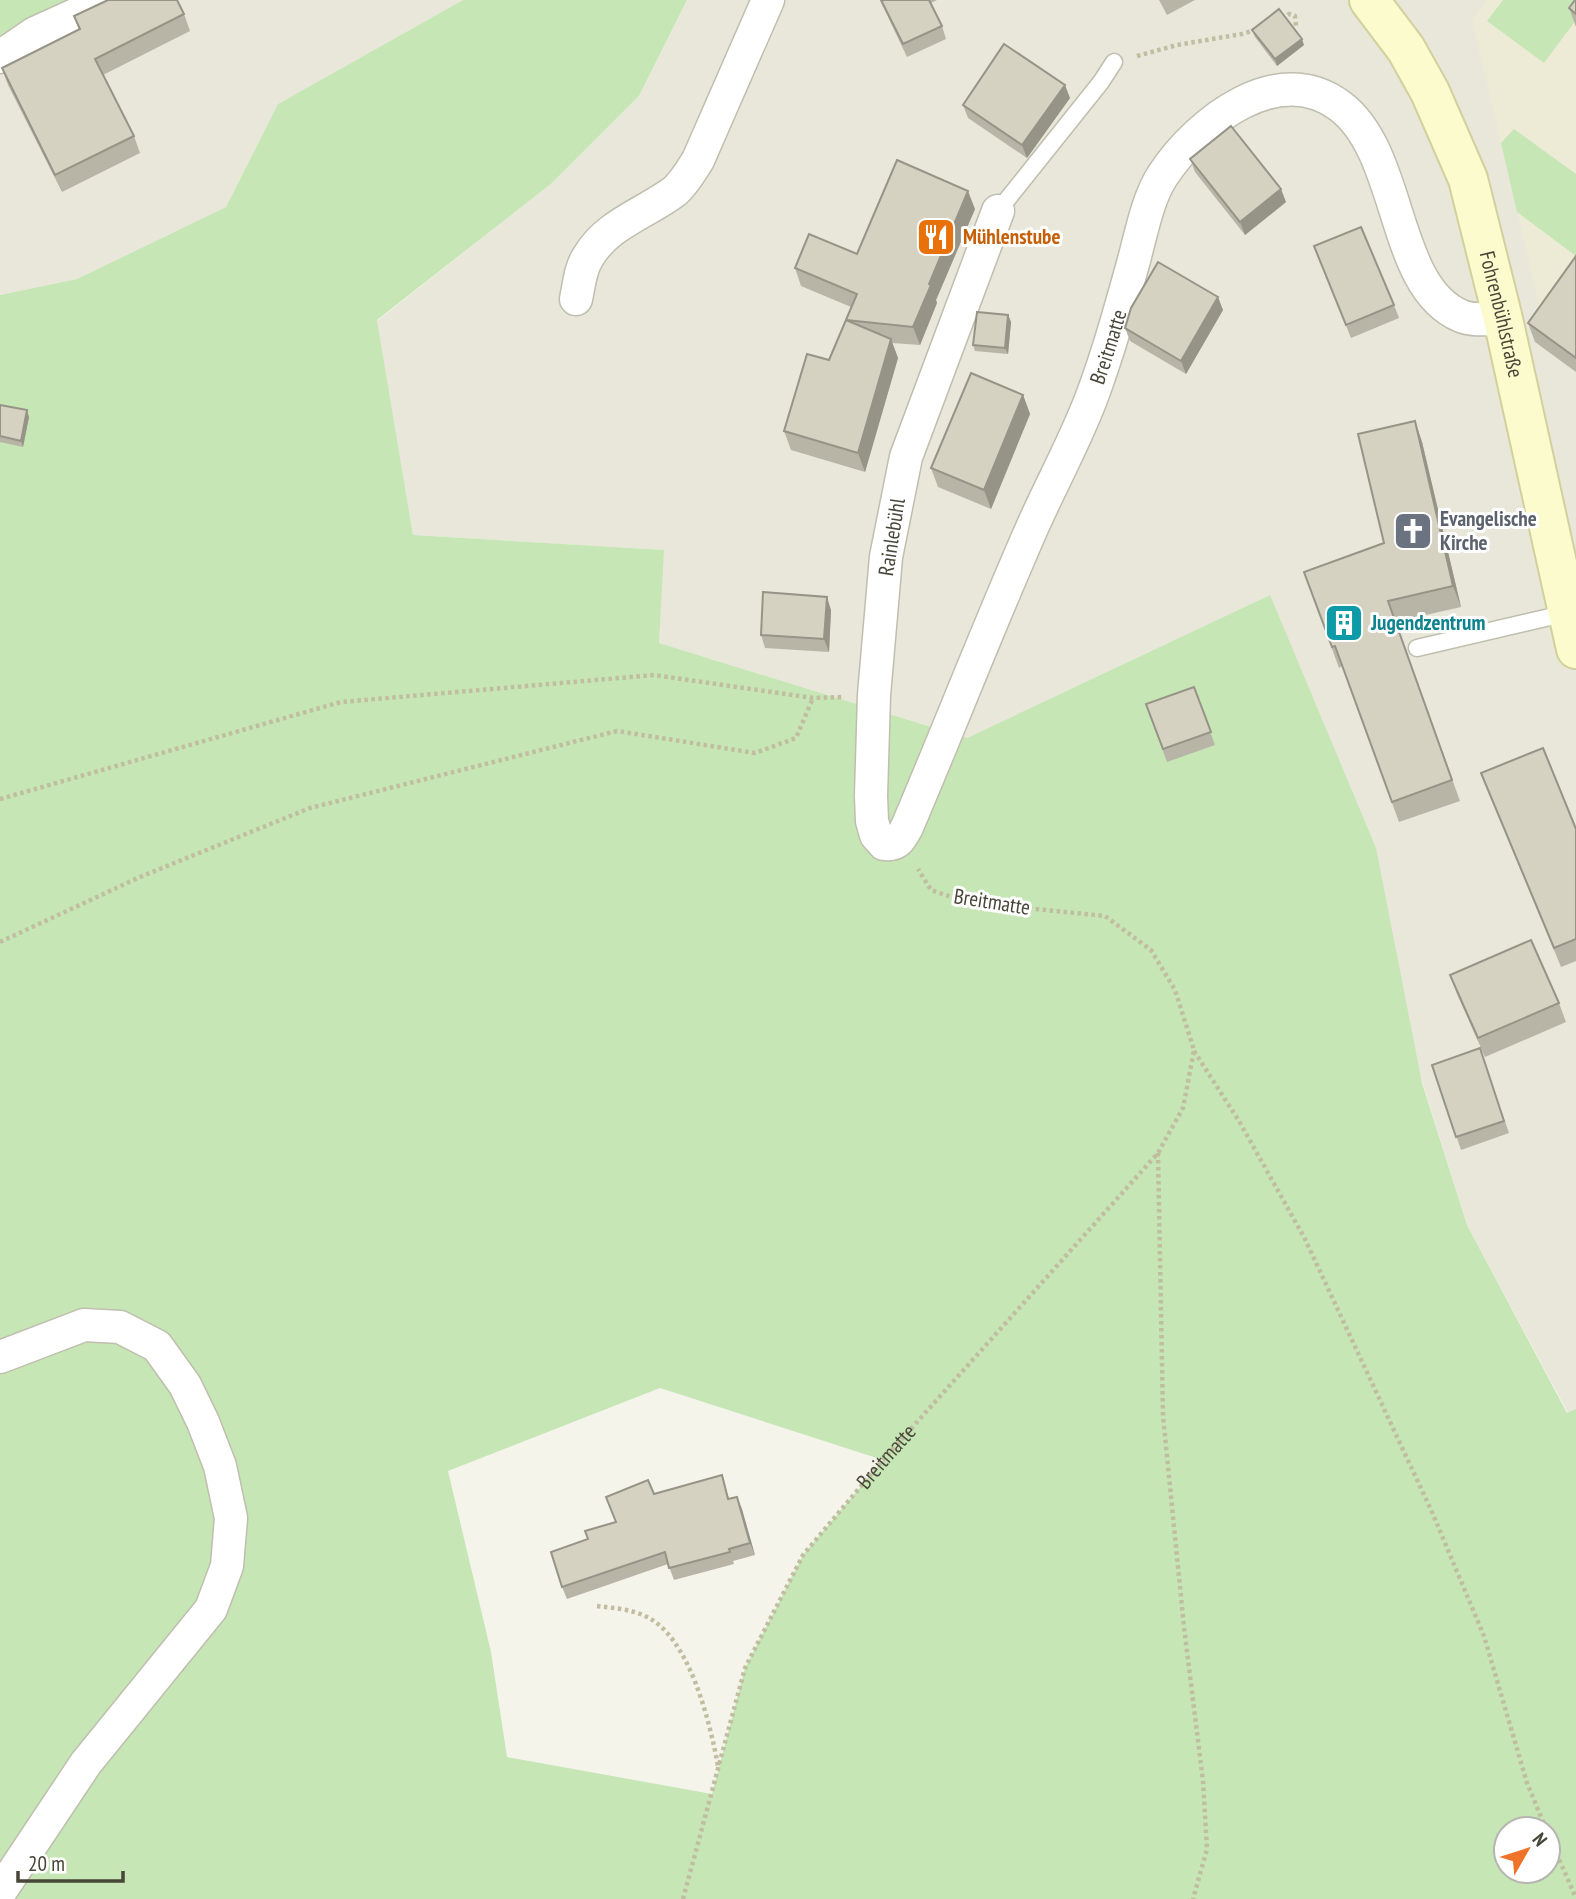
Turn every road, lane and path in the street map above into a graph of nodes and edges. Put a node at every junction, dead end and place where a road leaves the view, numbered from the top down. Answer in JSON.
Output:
{"nodes":[{"id":1,"x":107,"y":0,"type":"edge"},
{"id":2,"x":768,"y":0,"type":"edge"},
{"id":3,"x":1375,"y":2,"type":"edge"},
{"id":4,"x":1279,"y":22,"type":"edge"},
{"id":5,"x":1267,"y":26,"type":"edge"},
{"id":6,"x":1289,"y":35,"type":"edge"},
{"id":7,"x":0,"y":57,"type":"edge"},
{"id":8,"x":1114,"y":62,"type":"joint"},
{"id":9,"x":998,"y":211,"type":"joint"},
{"id":10,"x":576,"y":299,"type":"dead end"},
{"id":11,"x":1503,"y":319,"type":"junction"},
{"id":12,"x":1568,"y":573,"type":"edge"},
{"id":13,"x":1572,"y":631,"type":"edge"},
{"id":14,"x":1417,"y":648,"type":"dead end"},
{"id":15,"x":0,"y":799,"type":"edge"},
{"id":16,"x":907,"y":827,"type":"junction"},
{"id":17,"x":0,"y":942,"type":"edge"},
{"id":18,"x":1194,"y":1050,"type":"junction"},
{"id":19,"x":1158,"y":1153,"type":"junction"},
{"id":20,"x":0,"y":1357,"type":"edge"},
{"id":21,"x":597,"y":1606,"type":"dead end"},
{"id":22,"x":718,"y":1770,"type":"junction"},
{"id":23,"x":1540,"y":1815,"type":"edge"},
{"id":24,"x":1562,"y":1866,"type":"edge"},
{"id":25,"x":0,"y":1892,"type":"edge"},
{"id":26,"x":1576,"y":1898,"type":"edge"},
{"id":27,"x":683,"y":1899,"type":"edge"},
{"id":28,"x":1193,"y":1899,"type":"edge"}],
"edges":[{"from":1,"to":7,"type":"street"},
{"from":2,"to":10,"type":"street"},
{"from":3,"to":11,"type":"main road","name":"Fohrenbühlstraße"},
{"from":4,"to":6,"type":"path"},
{"from":5,"to":8,"type":"path"},
{"from":8,"to":9,"type":"lane"},
{"from":9,"to":16,"type":"street","name":"Rainlebühl"},
{"from":11,"to":12,"type":"main road","name":"Fohrenbühlstraße"},
{"from":11,"to":16,"type":"street","name":"Breitmatte"},
{"from":12,"to":13,"type":"main road","name":"Fohrenbühlstraße"},
{"from":13,"to":14,"type":"lane"},
{"from":15,"to":17,"type":"path"},
{"from":16,"to":18,"type":"path","name":"Breitmatte"},
{"from":18,"to":19,"type":"path","name":"Breitmatte"},
{"from":18,"to":23,"type":"path"},
{"from":19,"to":22,"type":"path","name":"Breitmatte"},
{"from":19,"to":28,"type":"path"},
{"from":20,"to":25,"type":"street"},
{"from":21,"to":22,"type":"path"},
{"from":22,"to":27,"type":"path","name":"Breitmatte"},
{"from":24,"to":26,"type":"path"}]}
